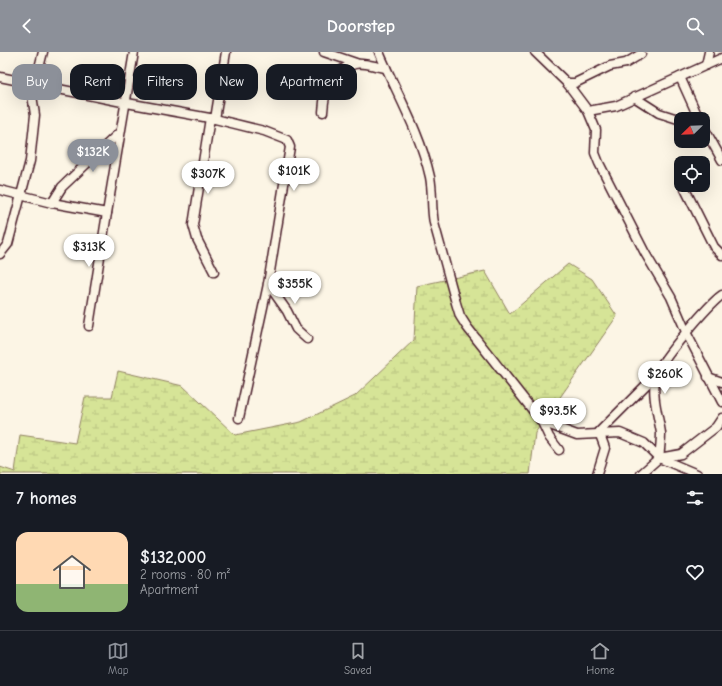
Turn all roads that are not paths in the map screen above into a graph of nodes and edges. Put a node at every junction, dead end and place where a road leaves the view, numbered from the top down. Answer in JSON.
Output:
{"nodes":[{"id":1,"x":43,"y":52,"type":"edge"},
{"id":2,"x":134,"y":52,"type":"edge"},
{"id":3,"x":226,"y":52,"type":"edge"},
{"id":4,"x":324,"y":52,"type":"edge"},
{"id":5,"x":379,"y":52,"type":"edge"},
{"id":6,"x":535,"y":52,"type":"edge"},
{"id":7,"x":709,"y":52,"type":"edge"},
{"id":8,"x":640,"y":54,"type":"dead end"},
{"id":9,"x":722,"y":58,"type":"edge"},
{"id":10,"x":356,"y":63,"type":"junction"},
{"id":11,"x":40,"y":64,"type":"edge"},
{"id":12,"x":706,"y":65,"type":"junction"},
{"id":13,"x":386,"y":68,"type":"junction"},
{"id":14,"x":0,"y":77,"type":"edge"},
{"id":15,"x":680,"y":78,"type":"junction"},
{"id":16,"x":12,"y":80,"type":"edge"},
{"id":17,"x":567,"y":83,"type":"junction"},
{"id":18,"x":62,"y":90,"type":"edge"},
{"id":19,"x":634,"y":97,"type":"junction"},
{"id":20,"x":33,"y":100,"type":"edge"},
{"id":21,"x":127,"y":103,"type":"junction"},
{"id":22,"x":588,"y":111,"type":"junction"},
{"id":23,"x":695,"y":111,"type":"edge"},
{"id":24,"x":323,"y":112,"type":"dead end"},
{"id":25,"x":674,"y":117,"type":"edge"},
{"id":26,"x":212,"y":118,"type":"junction"},
{"id":27,"x":120,"y":132,"type":"junction"},
{"id":28,"x":710,"y":139,"type":"edge"},
{"id":29,"x":99,"y":152,"type":"junction"},
{"id":30,"x":116,"y":154,"type":"junction"},
{"id":31,"x":722,"y":160,"type":"edge"},
{"id":32,"x":0,"y":190,"type":"edge"},
{"id":33,"x":686,"y":192,"type":"edge"},
{"id":34,"x":22,"y":195,"type":"junction"},
{"id":35,"x":52,"y":203,"type":"junction"},
{"id":36,"x":107,"y":213,"type":"junction"},
{"id":37,"x":0,"y":254,"type":"edge"},
{"id":38,"x":722,"y":255,"type":"edge"},
{"id":39,"x":214,"y":272,"type":"dead end"},
{"id":40,"x":268,"y":284,"type":"junction"},
{"id":41,"x":722,"y":295,"type":"edge"},
{"id":42,"x":89,"y":326,"type":"dead end"},
{"id":43,"x":686,"y":334,"type":"junction"},
{"id":44,"x":307,"y":339,"type":"dead end"},
{"id":45,"x":656,"y":375,"type":"junction"},
{"id":46,"x":708,"y":377,"type":"junction"},
{"id":47,"x":722,"y":382,"type":"edge"},
{"id":48,"x":722,"y":402,"type":"edge"},
{"id":49,"x":239,"y":418,"type":"dead end"},
{"id":50,"x":722,"y":418,"type":"edge"},
{"id":51,"x":542,"y":422,"type":"junction"},
{"id":52,"x":600,"y":432,"type":"junction"},
{"id":53,"x":559,"y":450,"type":"dead end"},
{"id":54,"x":659,"y":458,"type":"junction"},
{"id":55,"x":597,"y":474,"type":"edge"},
{"id":56,"x":641,"y":474,"type":"edge"},
{"id":57,"x":697,"y":474,"type":"edge"}],
"edges":[{"from":1,"to":11,"type":"street"},
{"from":2,"to":21,"type":"street"},
{"from":3,"to":26,"type":"street"},
{"from":4,"to":10,"type":"street"},
{"from":5,"to":13,"type":"street"},
{"from":6,"to":17,"type":"street"},
{"from":7,"to":12,"type":"street"},
{"from":8,"to":17,"type":"street"},
{"from":9,"to":12,"type":"street"},
{"from":10,"to":13,"type":"street"},
{"from":10,"to":24,"type":"street"},
{"from":12,"to":15,"type":"street"},
{"from":13,"to":51,"type":"street"},
{"from":14,"to":16,"type":"street"},
{"from":15,"to":19,"type":"street"},
{"from":15,"to":23,"type":"street"},
{"from":17,"to":22,"type":"street"},
{"from":18,"to":21,"type":"street"},
{"from":19,"to":22,"type":"street"},
{"from":19,"to":25,"type":"street"},
{"from":20,"to":34,"type":"street"},
{"from":21,"to":26,"type":"street"},
{"from":21,"to":27,"type":"street"},
{"from":22,"to":43,"type":"street"},
{"from":26,"to":39,"type":"street"},
{"from":26,"to":40,"type":"street"},
{"from":27,"to":29,"type":"street"},
{"from":27,"to":30,"type":"street"},
{"from":28,"to":31,"type":"street"},
{"from":29,"to":30,"type":"street"},
{"from":29,"to":35,"type":"street"},
{"from":30,"to":36,"type":"street"},
{"from":32,"to":34,"type":"street"},
{"from":33,"to":38,"type":"street"},
{"from":34,"to":35,"type":"street"},
{"from":34,"to":37,"type":"street"},
{"from":35,"to":36,"type":"street"},
{"from":36,"to":42,"type":"street"},
{"from":40,"to":44,"type":"street"},
{"from":40,"to":49,"type":"street"},
{"from":41,"to":43,"type":"street"},
{"from":43,"to":45,"type":"street"},
{"from":43,"to":46,"type":"street"},
{"from":45,"to":52,"type":"street"},
{"from":45,"to":54,"type":"street"},
{"from":46,"to":47,"type":"street"},
{"from":46,"to":48,"type":"street"},
{"from":50,"to":54,"type":"street"},
{"from":51,"to":52,"type":"street"},
{"from":51,"to":53,"type":"street"},
{"from":52,"to":54,"type":"street"},
{"from":52,"to":55,"type":"street"},
{"from":54,"to":56,"type":"street"},
{"from":54,"to":57,"type":"street"}]}
